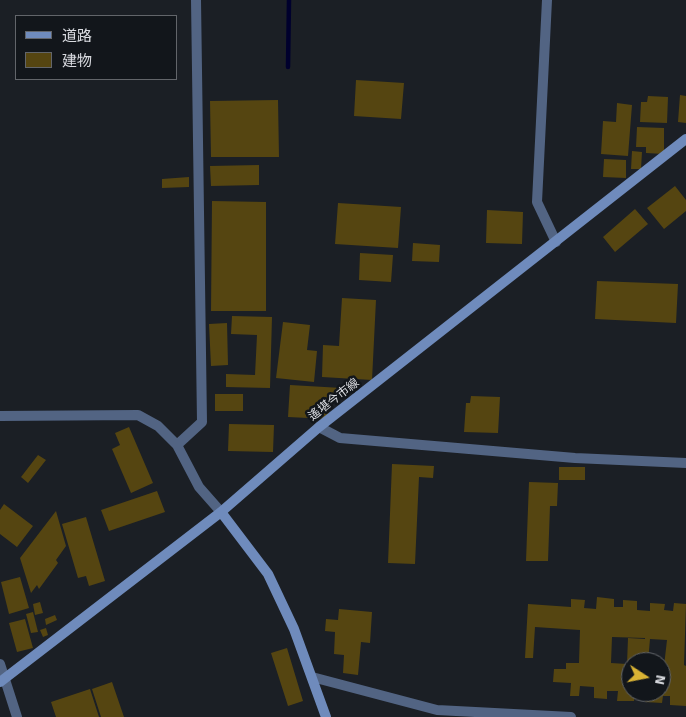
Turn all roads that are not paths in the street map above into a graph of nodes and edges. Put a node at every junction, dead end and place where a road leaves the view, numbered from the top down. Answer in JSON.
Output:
{"nodes":[{"id":1,"x":196,"y":0,"type":"edge"},
{"id":2,"x":547,"y":0,"type":"edge"},
{"id":3,"x":686,"y":140,"type":"edge"},
{"id":4,"x":556,"y":242,"type":"junction"},
{"id":5,"x":0,"y":416,"type":"edge"},
{"id":6,"x":319,"y":427,"type":"junction"},
{"id":7,"x":177,"y":445,"type":"junction"},
{"id":8,"x":686,"y":463,"type":"edge"},
{"id":9,"x":221,"y":512,"type":"junction"},
{"id":10,"x":0,"y":664,"type":"edge"},
{"id":11,"x":312,"y":677,"type":"junction"},
{"id":12,"x":2,"y":680,"type":"edge"},
{"id":13,"x":17,"y":717,"type":"edge"},
{"id":14,"x":326,"y":717,"type":"edge"},
{"id":15,"x":571,"y":717,"type":"edge"}],
"edges":[{"from":1,"to":7,"type":"street"},
{"from":2,"to":4,"type":"street"},
{"from":3,"to":4,"type":"main road","name":"遙堪今市線"},
{"from":4,"to":6,"type":"main road","name":"遙堪今市線"},
{"from":5,"to":7,"type":"street"},
{"from":6,"to":8,"type":"street"},
{"from":6,"to":9,"type":"main road","name":"遙堪今市線"},
{"from":7,"to":9,"type":"street"},
{"from":9,"to":11,"type":"main road"},
{"from":9,"to":12,"type":"main road","name":"遙堪今市線"},
{"from":10,"to":12,"type":"street"},
{"from":11,"to":14,"type":"main road"},
{"from":11,"to":15,"type":"street"},
{"from":12,"to":13,"type":"street"}]}
